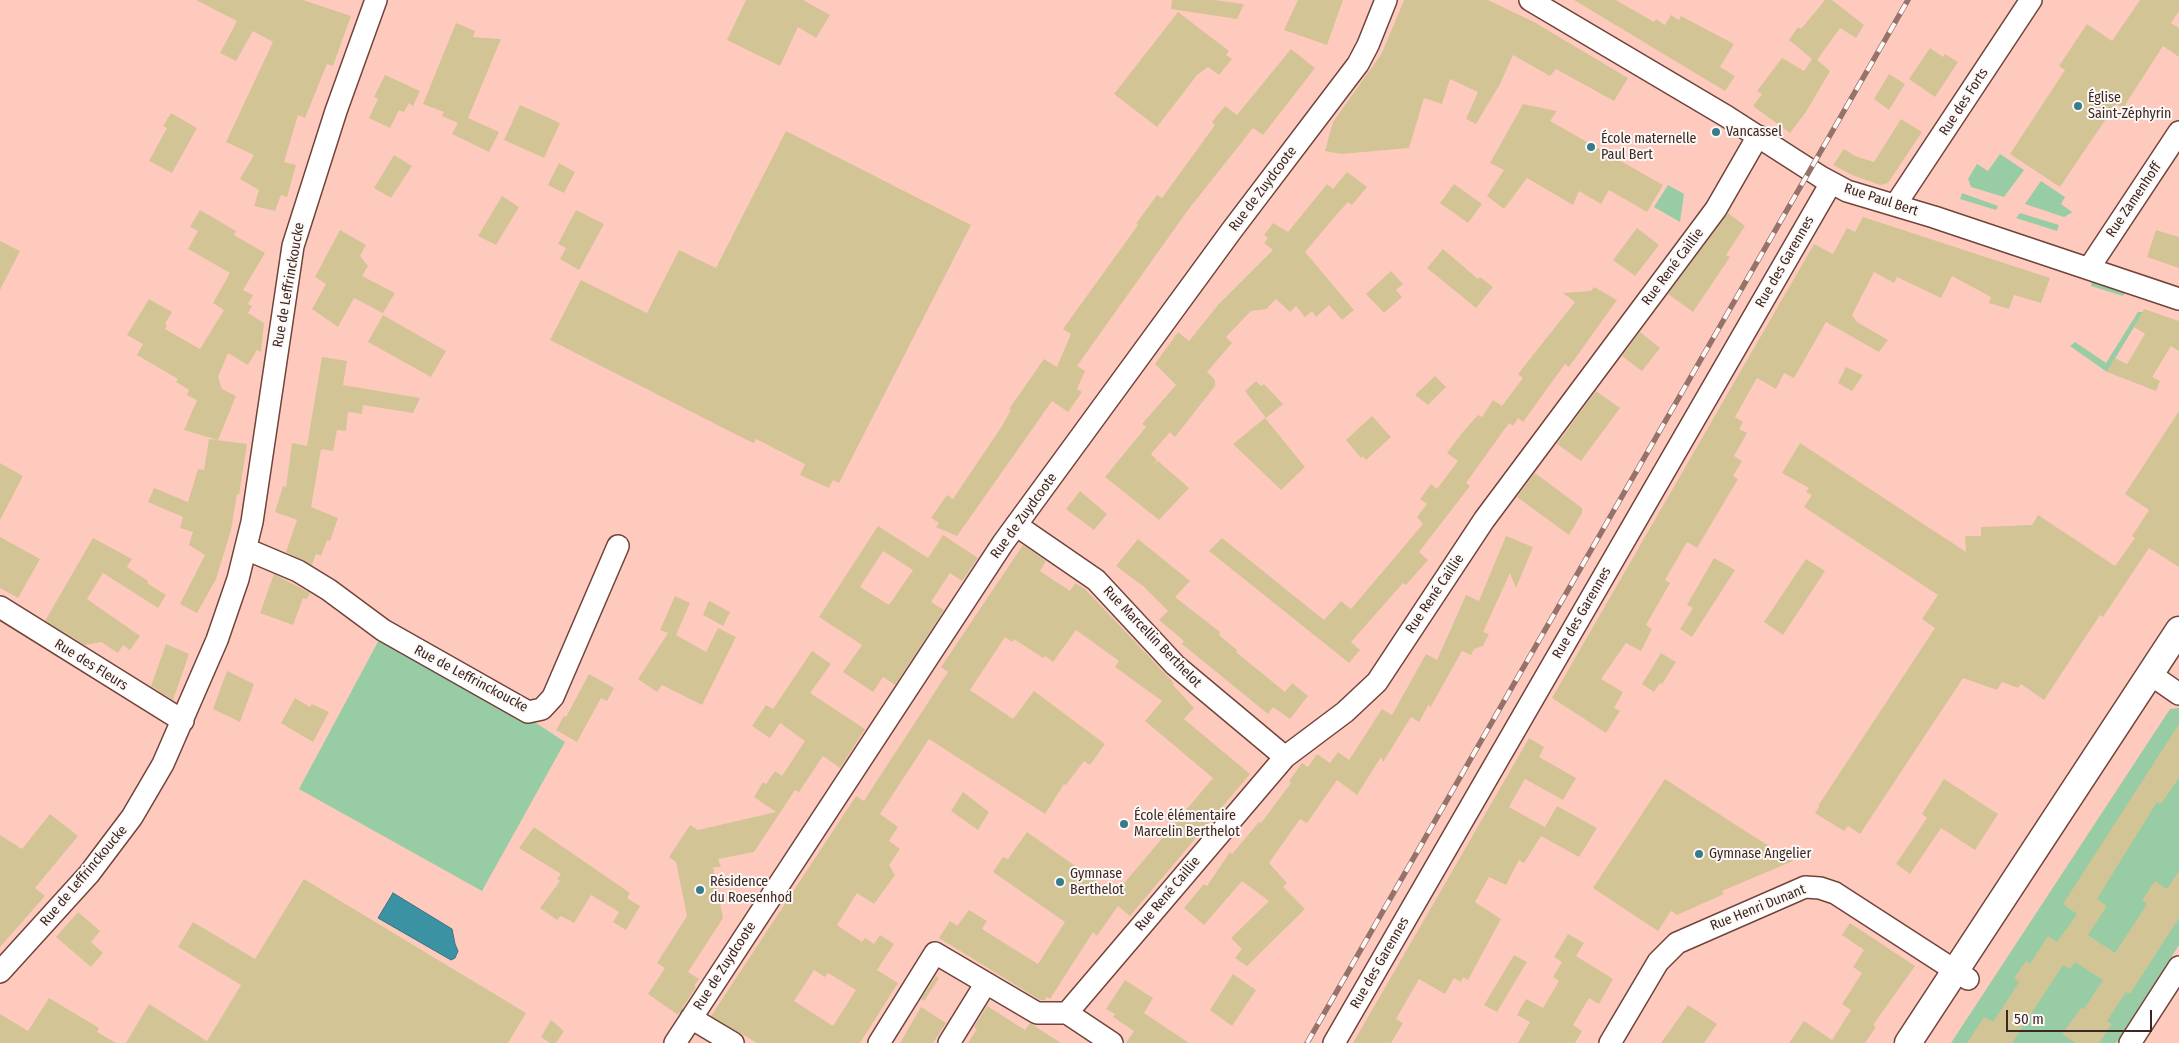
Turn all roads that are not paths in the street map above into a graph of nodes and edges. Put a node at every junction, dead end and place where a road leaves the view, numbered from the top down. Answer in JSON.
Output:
{"nodes":[{"id":1,"x":376,"y":0,"type":"edge"},
{"id":2,"x":1386,"y":0,"type":"edge"},
{"id":3,"x":1530,"y":0,"type":"edge"},
{"id":4,"x":2031,"y":0,"type":"edge"},
{"id":5,"x":2179,"y":132,"type":"edge"},
{"id":6,"x":1758,"y":136,"type":"junction"},
{"id":7,"x":1831,"y":182,"type":"junction"},
{"id":8,"x":1896,"y":204,"type":"junction"},
{"id":9,"x":2089,"y":268,"type":"junction"},
{"id":10,"x":2179,"y":299,"type":"edge"},
{"id":11,"x":1016,"y":525,"type":"junction"},
{"id":12,"x":618,"y":546,"type":"dead end"},
{"id":13,"x":246,"y":550,"type":"junction"},
{"id":14,"x":0,"y":607,"type":"edge"},
{"id":15,"x":2179,"y":630,"type":"edge"},
{"id":16,"x":2179,"y":658,"type":"edge"},
{"id":17,"x":2164,"y":684,"type":"edge"},
{"id":18,"x":183,"y":721,"type":"junction"},
{"id":19,"x":1285,"y":756,"type":"junction"},
{"id":20,"x":2179,"y":967,"type":"edge"},
{"id":21,"x":0,"y":972,"type":"edge"},
{"id":22,"x":1962,"y":974,"type":"junction"},
{"id":23,"x":986,"y":983,"type":"junction"},
{"id":24,"x":1067,"y":1013,"type":"junction"},
{"id":25,"x":691,"y":1018,"type":"junction"},
{"id":26,"x":675,"y":1043,"type":"edge"},
{"id":27,"x":733,"y":1043,"type":"edge"},
{"id":28,"x":879,"y":1043,"type":"edge"},
{"id":29,"x":948,"y":1043,"type":"edge"},
{"id":30,"x":1112,"y":1043,"type":"edge"},
{"id":31,"x":1334,"y":1043,"type":"edge"},
{"id":32,"x":1610,"y":1043,"type":"edge"},
{"id":33,"x":1908,"y":1043,"type":"edge"},
{"id":34,"x":1926,"y":1043,"type":"edge"},
{"id":35,"x":2130,"y":1043,"type":"edge"}],
"edges":[{"from":1,"to":13,"type":"street","name":"Rue de Leffrinckoucke"},
{"from":2,"to":11,"type":"street","name":"Rue de Zuydcoote"},
{"from":3,"to":6,"type":"street","name":"Rue Paul Bert"},
{"from":4,"to":8,"type":"street","name":"Rue des Forts"},
{"from":5,"to":9,"type":"street","name":"Rue Zamenhoff"},
{"from":6,"to":7,"type":"street","name":"Rue Paul Bert"},
{"from":6,"to":19,"type":"street","name":"Rue René Caillie"},
{"from":7,"to":8,"type":"street","name":"Rue Paul Bert"},
{"from":7,"to":31,"type":"street","name":"Rue des Garennes"},
{"from":8,"to":9,"type":"street","name":"Rue Paul Bert"},
{"from":9,"to":10,"type":"street","name":"Rue Paul Bert"},
{"from":11,"to":19,"type":"street","name":"Rue Marcellin Berthelot"},
{"from":11,"to":25,"type":"street","name":"Rue de Zuydcoote"},
{"from":12,"to":13,"type":"street","name":"Rue de Leffrinckoucke"},
{"from":13,"to":18,"type":"street","name":"Rue de Leffrinckoucke"},
{"from":14,"to":18,"type":"street","name":"Rue des Fleurs"},
{"from":15,"to":17,"type":"main road"},
{"from":16,"to":17,"type":"main road"},
{"from":17,"to":22,"type":"main road"},
{"from":18,"to":21,"type":"street","name":"Rue de Leffrinckoucke"},
{"from":19,"to":24,"type":"street","name":"Rue René Caillie"},
{"from":20,"to":35,"type":"street"},
{"from":22,"to":32,"type":"street","name":"Rue Henri Dunant"},
{"from":22,"to":33,"type":"main road"},
{"from":22,"to":34,"type":"main road"},
{"from":23,"to":24,"type":"street"},
{"from":23,"to":28,"type":"street"},
{"from":23,"to":29,"type":"street"},
{"from":24,"to":30,"type":"street"},
{"from":25,"to":26,"type":"street","name":"Rue de Zuydcoote"},
{"from":25,"to":27,"type":"street"}]}
